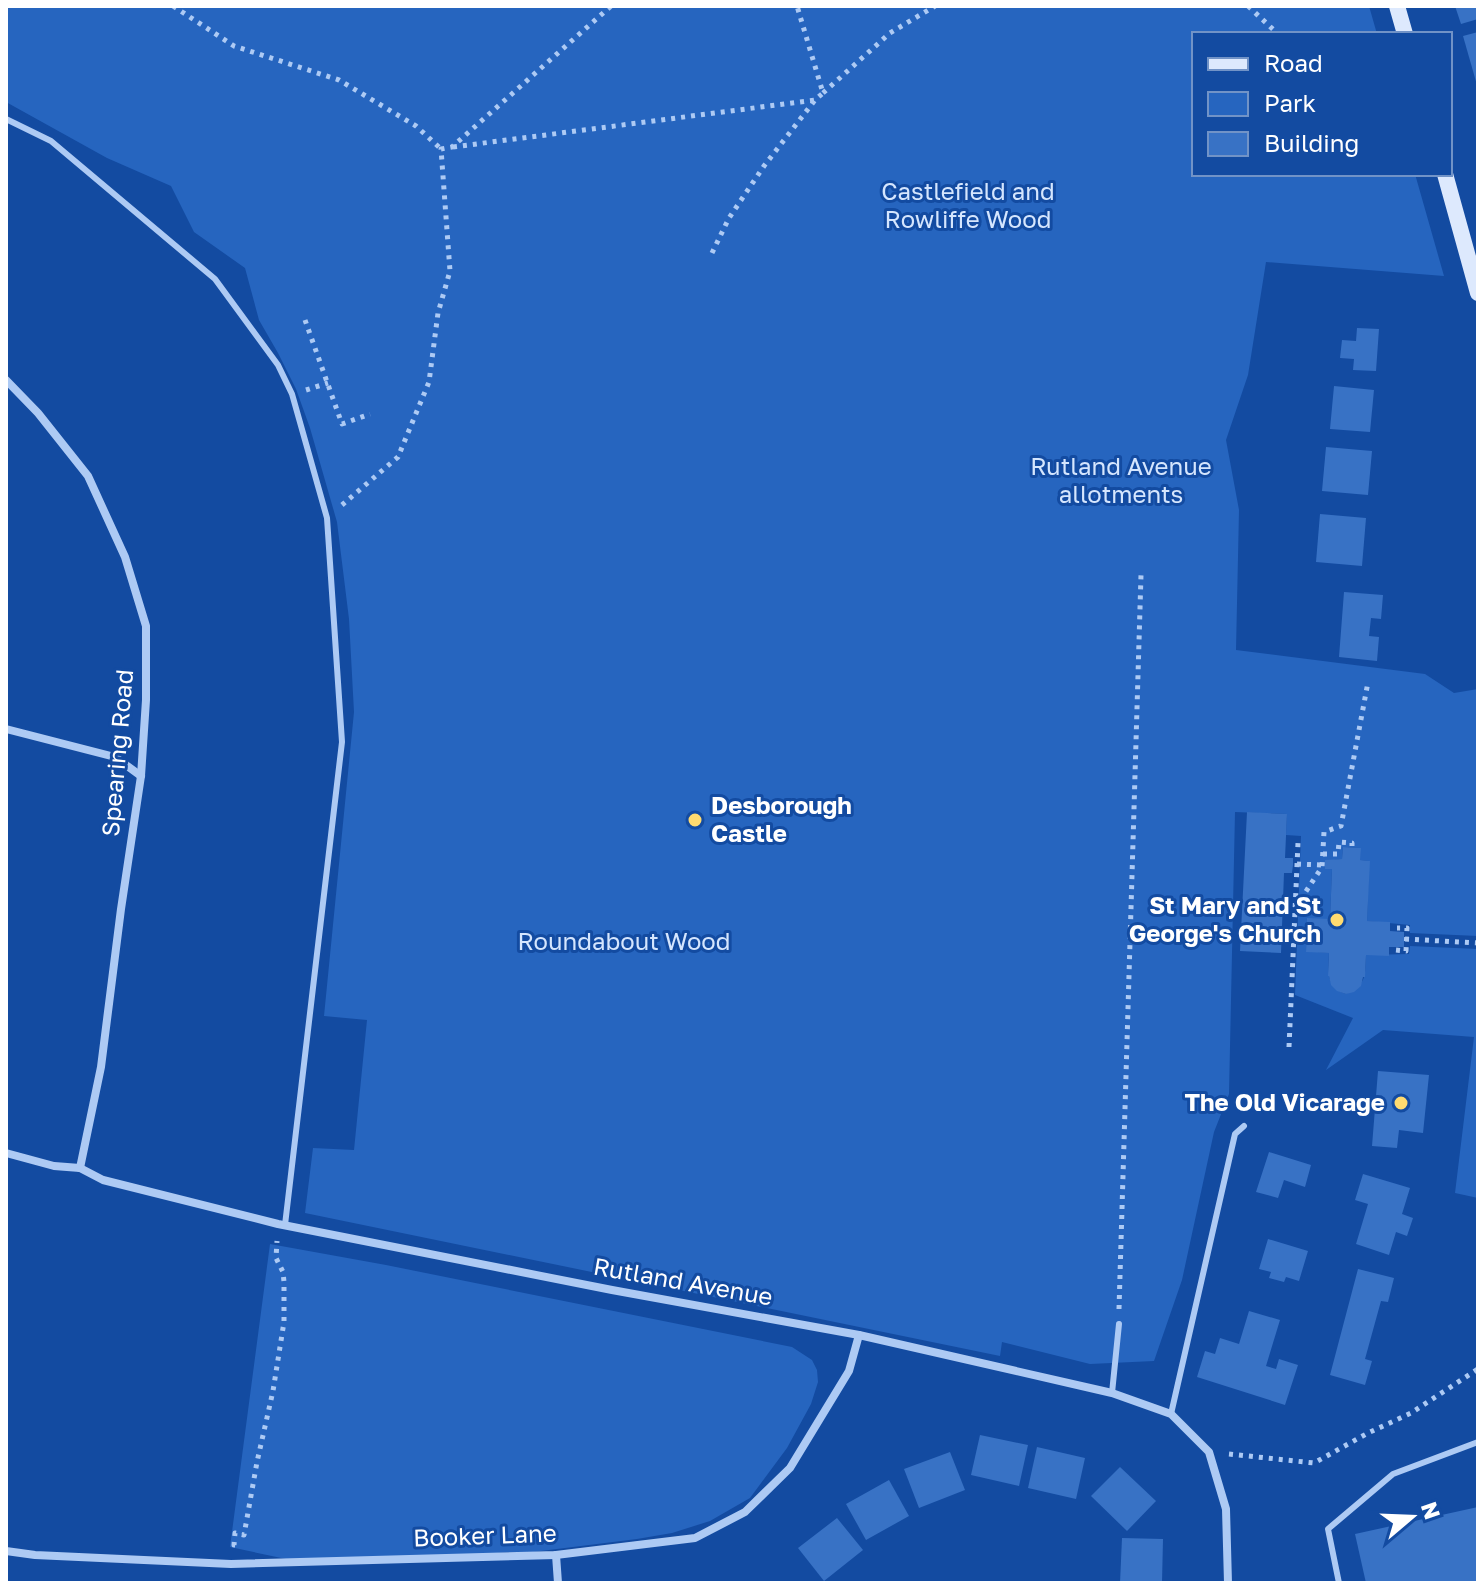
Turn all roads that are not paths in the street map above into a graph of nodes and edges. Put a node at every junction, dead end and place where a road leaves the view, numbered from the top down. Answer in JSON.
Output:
{"nodes":[{"id":1,"x":1397,"y":6,"type":"edge"},
{"id":2,"x":1404,"y":32,"type":"edge"},
{"id":3,"x":6,"y":119,"type":"edge"},
{"id":4,"x":1446,"y":176,"type":"edge"},
{"id":5,"x":1478,"y":293,"type":"edge"},
{"id":6,"x":6,"y":380,"type":"edge"},
{"id":7,"x":6,"y":729,"type":"edge"},
{"id":8,"x":141,"y":776,"type":"junction"},
{"id":9,"x":1244,"y":1126,"type":"dead end"},
{"id":10,"x":6,"y":1153,"type":"edge"},
{"id":11,"x":80,"y":1168,"type":"junction"},
{"id":12,"x":281,"y":1224,"type":"junction"},
{"id":13,"x":1119,"y":1324,"type":"road end"},
{"id":14,"x":859,"y":1335,"type":"junction"},
{"id":15,"x":1112,"y":1393,"type":"junction"},
{"id":16,"x":1171,"y":1414,"type":"junction"},
{"id":17,"x":1478,"y":1442,"type":"edge"},
{"id":18,"x":6,"y":1551,"type":"edge"},
{"id":19,"x":556,"y":1555,"type":"junction"},
{"id":20,"x":558,"y":1583,"type":"edge"},
{"id":21,"x":1228,"y":1583,"type":"edge"},
{"id":22,"x":1339,"y":1583,"type":"edge"}],
"edges":[{"from":1,"to":2,"type":"street"},
{"from":3,"to":12,"type":"lane"},
{"from":4,"to":5,"type":"street"},
{"from":6,"to":8,"type":"street","name":"Spearing Road"},
{"from":7,"to":8,"type":"street"},
{"from":8,"to":11,"type":"street","name":"Spearing Road"},
{"from":9,"to":16,"type":"lane"},
{"from":10,"to":11,"type":"street","name":"Rutland Avenue"},
{"from":11,"to":12,"type":"street","name":"Rutland Avenue"},
{"from":12,"to":14,"type":"street","name":"Rutland Avenue"},
{"from":13,"to":15,"type":"lane"},
{"from":14,"to":15,"type":"street","name":"Rutland Avenue"},
{"from":14,"to":19,"type":"street","name":"Booker Lane"},
{"from":15,"to":16,"type":"street","name":"Rutland Avenue"},
{"from":16,"to":21,"type":"street","name":"Rutland Avenue"},
{"from":17,"to":22,"type":"lane"},
{"from":18,"to":19,"type":"street","name":"Booker Lane"},
{"from":19,"to":20,"type":"street"}]}
